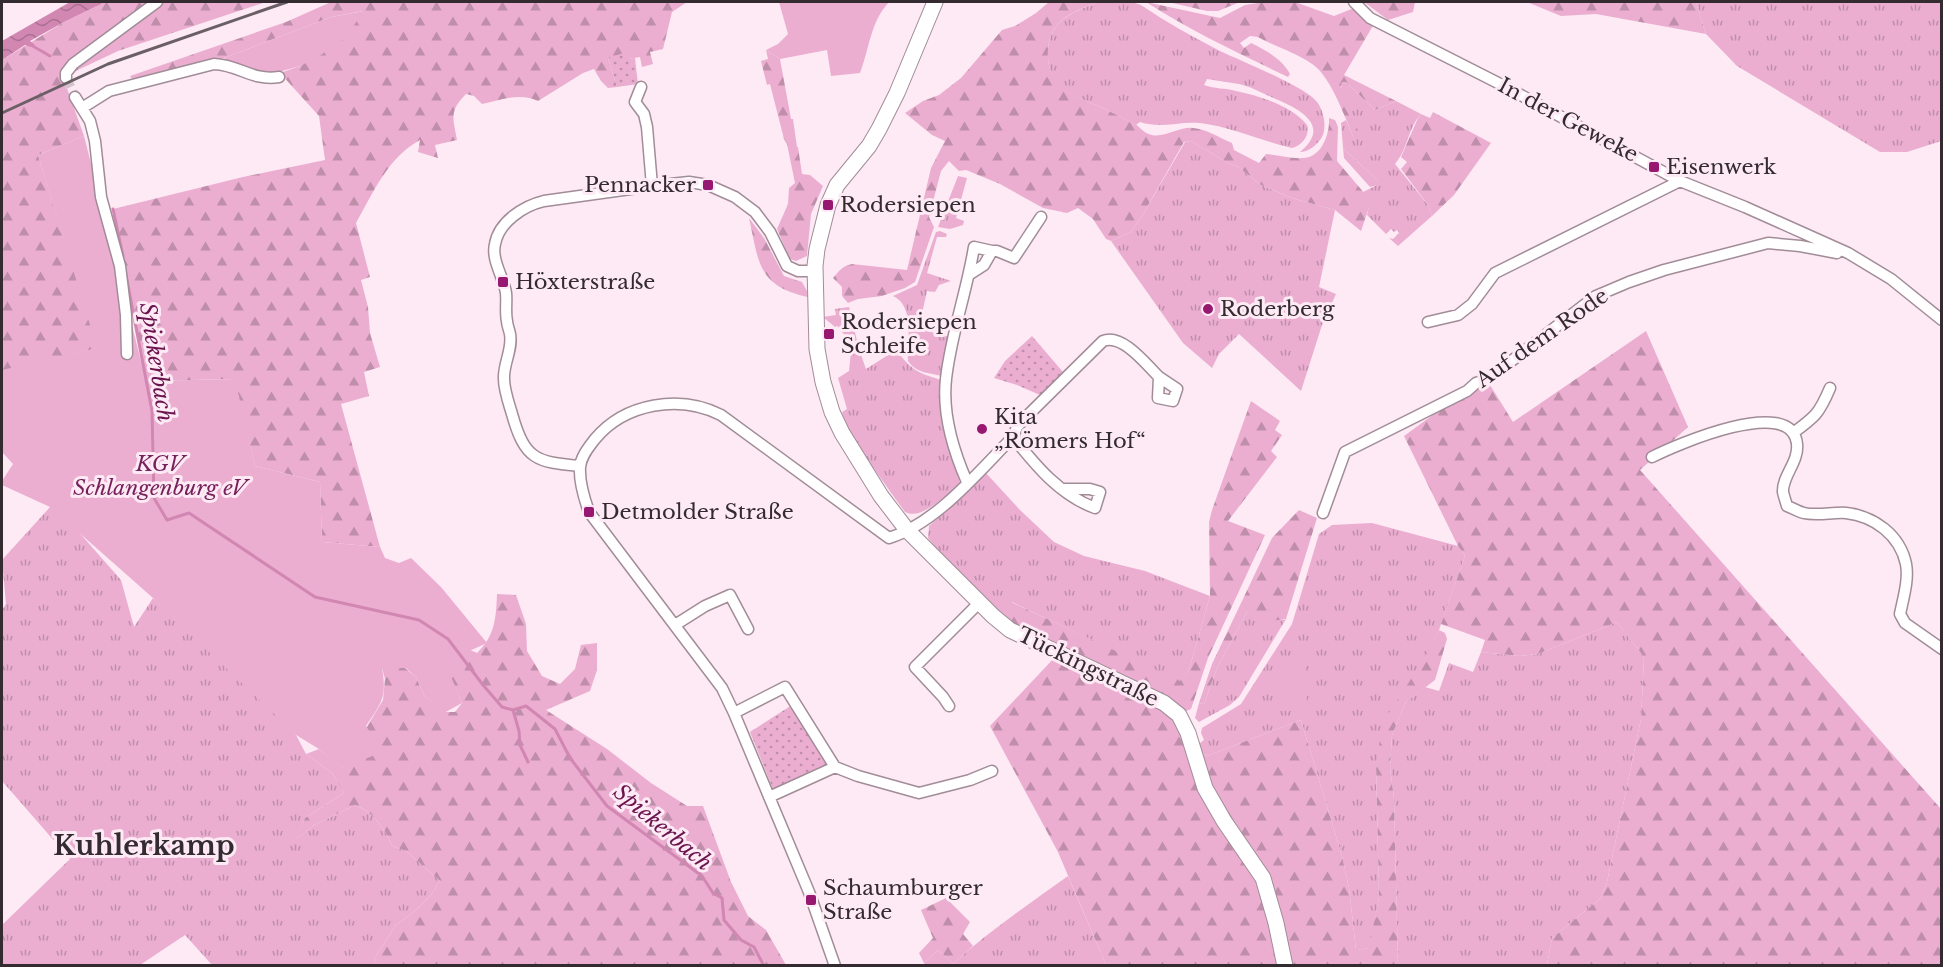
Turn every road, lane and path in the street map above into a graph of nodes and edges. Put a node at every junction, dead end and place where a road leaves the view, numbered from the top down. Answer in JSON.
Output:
{"nodes":[{"id":1,"x":157,"y":2,"type":"edge"},
{"id":2,"x":935,"y":2,"type":"edge"},
{"id":3,"x":1354,"y":2,"type":"edge"},
{"id":4,"x":279,"y":77,"type":"dead end"},
{"id":5,"x":66,"y":78,"type":"dead end"},
{"id":6,"x":641,"y":87,"type":"dead end"},
{"id":7,"x":75,"y":97,"type":"tunnel mouth"},
{"id":8,"x":82,"y":108,"type":"junction"},
{"id":9,"x":1680,"y":181,"type":"junction"},
{"id":10,"x":652,"y":186,"type":"junction"},
{"id":11,"x":1041,"y":217,"type":"dead end"},
{"id":12,"x":992,"y":251,"type":"junction"},
{"id":13,"x":1846,"y":252,"type":"junction"},
{"id":14,"x":814,"y":272,"type":"junction"},
{"id":15,"x":970,"y":274,"type":"junction"},
{"id":16,"x":1941,"y":320,"type":"edge"},
{"id":17,"x":1428,"y":322,"type":"dead end"},
{"id":18,"x":128,"y":354,"type":"dead end"},
{"id":19,"x":1159,"y":377,"type":"dead end"},
{"id":20,"x":1830,"y":388,"type":"dead end"},
{"id":21,"x":1793,"y":433,"type":"junction"},
{"id":22,"x":1013,"y":437,"type":"junction"},
{"id":23,"x":1652,"y":457,"type":"dead end"},
{"id":24,"x":580,"y":466,"type":"junction"},
{"id":25,"x":967,"y":482,"type":"junction"},
{"id":26,"x":1062,"y":489,"type":"dead end"},
{"id":27,"x":1323,"y":513,"type":"dead end"},
{"id":28,"x":907,"y":530,"type":"junction"},
{"id":29,"x":980,"y":603,"type":"junction"},
{"id":30,"x":675,"y":625,"type":"junction"},
{"id":31,"x":748,"y":628,"type":"dead end"},
{"id":32,"x":1941,"y":649,"type":"edge"},
{"id":33,"x":949,"y":706,"type":"dead end"},
{"id":34,"x":734,"y":713,"type":"junction"},
{"id":35,"x":835,"y":766,"type":"junction"},
{"id":36,"x":992,"y":771,"type":"dead end"},
{"id":37,"x":769,"y":797,"type":"junction"},
{"id":38,"x":835,"y":966,"type":"edge"},
{"id":39,"x":1285,"y":966,"type":"edge"}],
"edges":[{"from":1,"to":5,"type":"street"},
{"from":2,"to":14,"type":"street","name":"Tückingstraße"},
{"from":3,"to":9,"type":"street","name":"In der Geweke"},
{"from":4,"to":8,"type":"street"},
{"from":6,"to":10,"type":"street"},
{"from":7,"to":8,"type":"street"},
{"from":8,"to":18,"type":"street"},
{"from":9,"to":13,"type":"street","name":"In der Geweke"},
{"from":9,"to":17,"type":"street"},
{"from":10,"to":14,"type":"street"},
{"from":10,"to":24,"type":"street"},
{"from":11,"to":12,"type":"street"},
{"from":12,"to":15,"type":"street"},
{"from":12,"to":15,"type":"street"},
{"from":13,"to":16,"type":"street","name":"In der Geweke"},
{"from":13,"to":27,"type":"street","name":"Auf dem Rode"},
{"from":14,"to":28,"type":"street","name":"Tückingstraße"},
{"from":15,"to":25,"type":"street"},
{"from":19,"to":22,"type":"street"},
{"from":20,"to":21,"type":"street"},
{"from":21,"to":23,"type":"street"},
{"from":21,"to":32,"type":"street"},
{"from":22,"to":25,"type":"street"},
{"from":22,"to":26,"type":"street"},
{"from":24,"to":28,"type":"street"},
{"from":24,"to":30,"type":"street"},
{"from":25,"to":28,"type":"street"},
{"from":28,"to":29,"type":"street","name":"Tückingstraße"},
{"from":29,"to":33,"type":"street"},
{"from":29,"to":39,"type":"street","name":"Tückingstraße"},
{"from":30,"to":31,"type":"street"},
{"from":30,"to":34,"type":"street"},
{"from":34,"to":35,"type":"street"},
{"from":34,"to":37,"type":"street"},
{"from":35,"to":36,"type":"street"},
{"from":35,"to":37,"type":"street"},
{"from":37,"to":38,"type":"street"}]}
